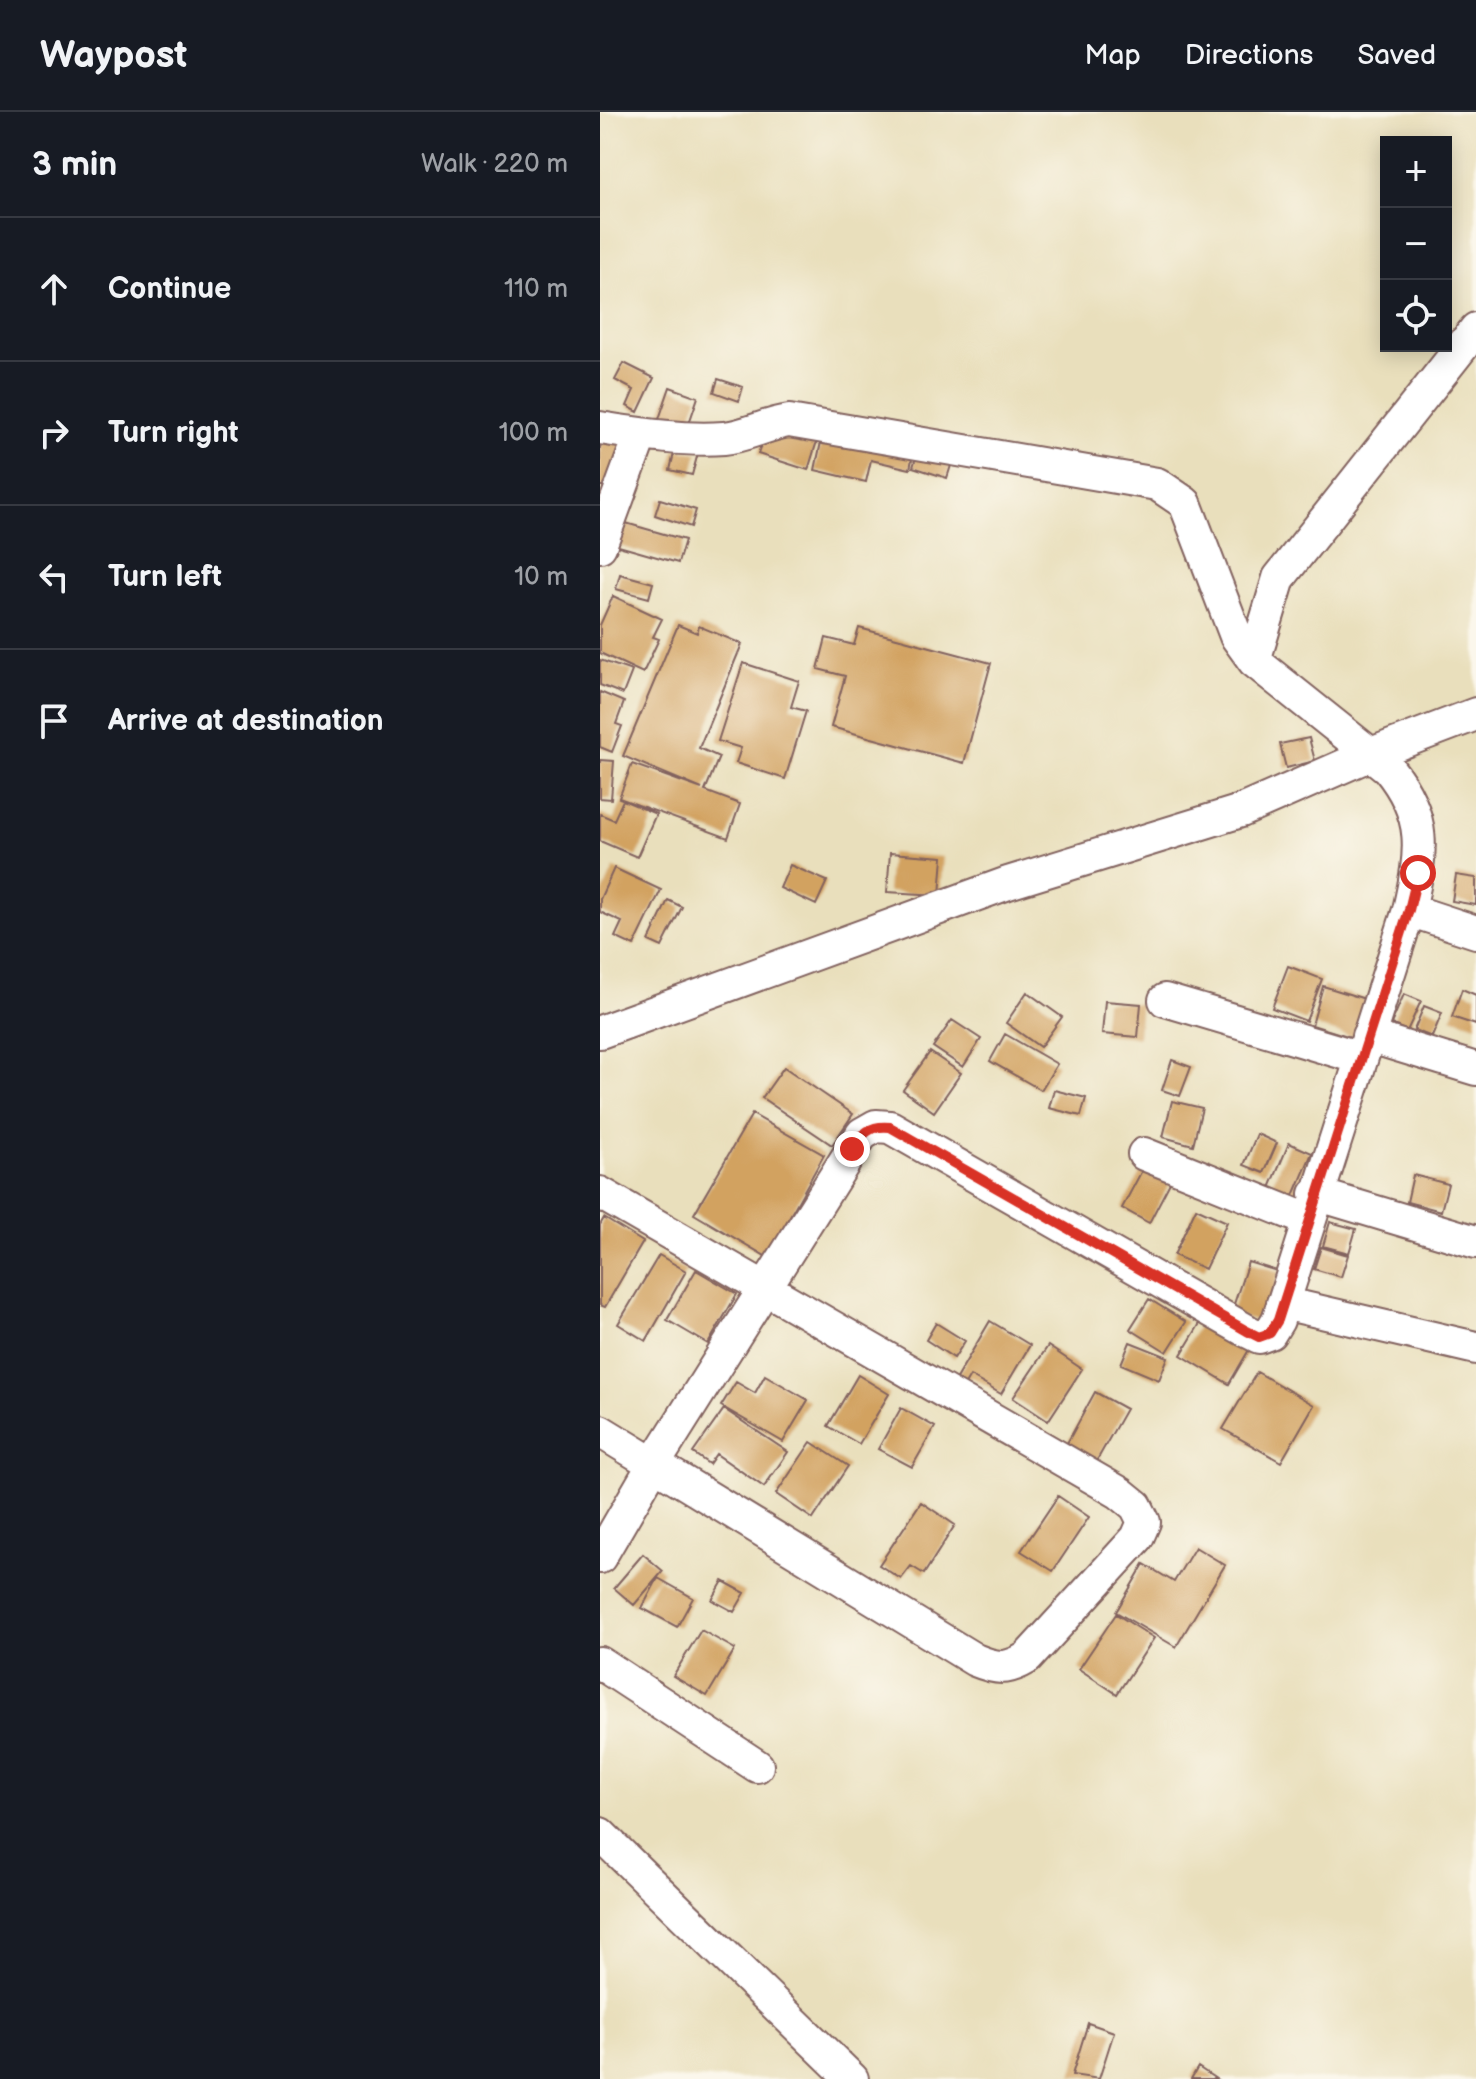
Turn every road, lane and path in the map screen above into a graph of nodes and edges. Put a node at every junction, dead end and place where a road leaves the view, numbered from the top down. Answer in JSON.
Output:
{"nodes":[{"id":1,"x":1476,"y":329,"type":"edge"},
{"id":2,"x":600,"y":428,"type":"edge"},
{"id":3,"x":641,"y":434,"type":"junction"},
{"id":4,"x":600,"y":546,"type":"edge"},
{"id":5,"x":1254,"y":661,"type":"junction"},
{"id":6,"x":1476,"y":714,"type":"edge"},
{"id":7,"x":1371,"y":754,"type":"junction"},
{"id":8,"x":1409,"y":910,"type":"junction"},
{"id":9,"x":1476,"y":932,"type":"edge"},
{"id":10,"x":1165,"y":1000,"type":"dead end"},
{"id":11,"x":600,"y":1032,"type":"edge"},
{"id":12,"x":1364,"y":1047,"type":"junction"},
{"id":13,"x":1476,"y":1069,"type":"edge"},
{"id":14,"x":1144,"y":1154,"type":"dead end"},
{"id":15,"x":600,"y":1193,"type":"edge"},
{"id":16,"x":1312,"y":1207,"type":"junction"},
{"id":17,"x":1476,"y":1242,"type":"edge"},
{"id":18,"x":765,"y":1290,"type":"junction"},
{"id":19,"x":1283,"y":1303,"type":"junction"},
{"id":20,"x":1476,"y":1348,"type":"edge"},
{"id":21,"x":600,"y":1431,"type":"edge"},
{"id":22,"x":654,"y":1464,"type":"junction"},
{"id":23,"x":600,"y":1557,"type":"edge"},
{"id":24,"x":600,"y":1663,"type":"edge"},
{"id":25,"x":757,"y":1766,"type":"dead end"},
{"id":26,"x":600,"y":1834,"type":"edge"},
{"id":27,"x":852,"y":2079,"type":"edge"}],
"edges":[{"from":1,"to":5,"type":"street"},
{"from":2,"to":3,"type":"street"},
{"from":3,"to":4,"type":"street"},
{"from":3,"to":5,"type":"street"},
{"from":5,"to":7,"type":"street"},
{"from":6,"to":7,"type":"street"},
{"from":7,"to":8,"type":"street"},
{"from":7,"to":11,"type":"street"},
{"from":8,"to":9,"type":"street"},
{"from":8,"to":12,"type":"street"},
{"from":10,"to":12,"type":"street"},
{"from":12,"to":13,"type":"street"},
{"from":12,"to":16,"type":"street"},
{"from":14,"to":16,"type":"street"},
{"from":15,"to":18,"type":"street"},
{"from":16,"to":17,"type":"street"},
{"from":16,"to":19,"type":"street"},
{"from":18,"to":19,"type":"street"},
{"from":18,"to":22,"type":"street"},
{"from":18,"to":22,"type":"street"},
{"from":19,"to":20,"type":"street"},
{"from":21,"to":22,"type":"street"},
{"from":22,"to":23,"type":"street"},
{"from":24,"to":25,"type":"street"},
{"from":26,"to":27,"type":"street"}]}
